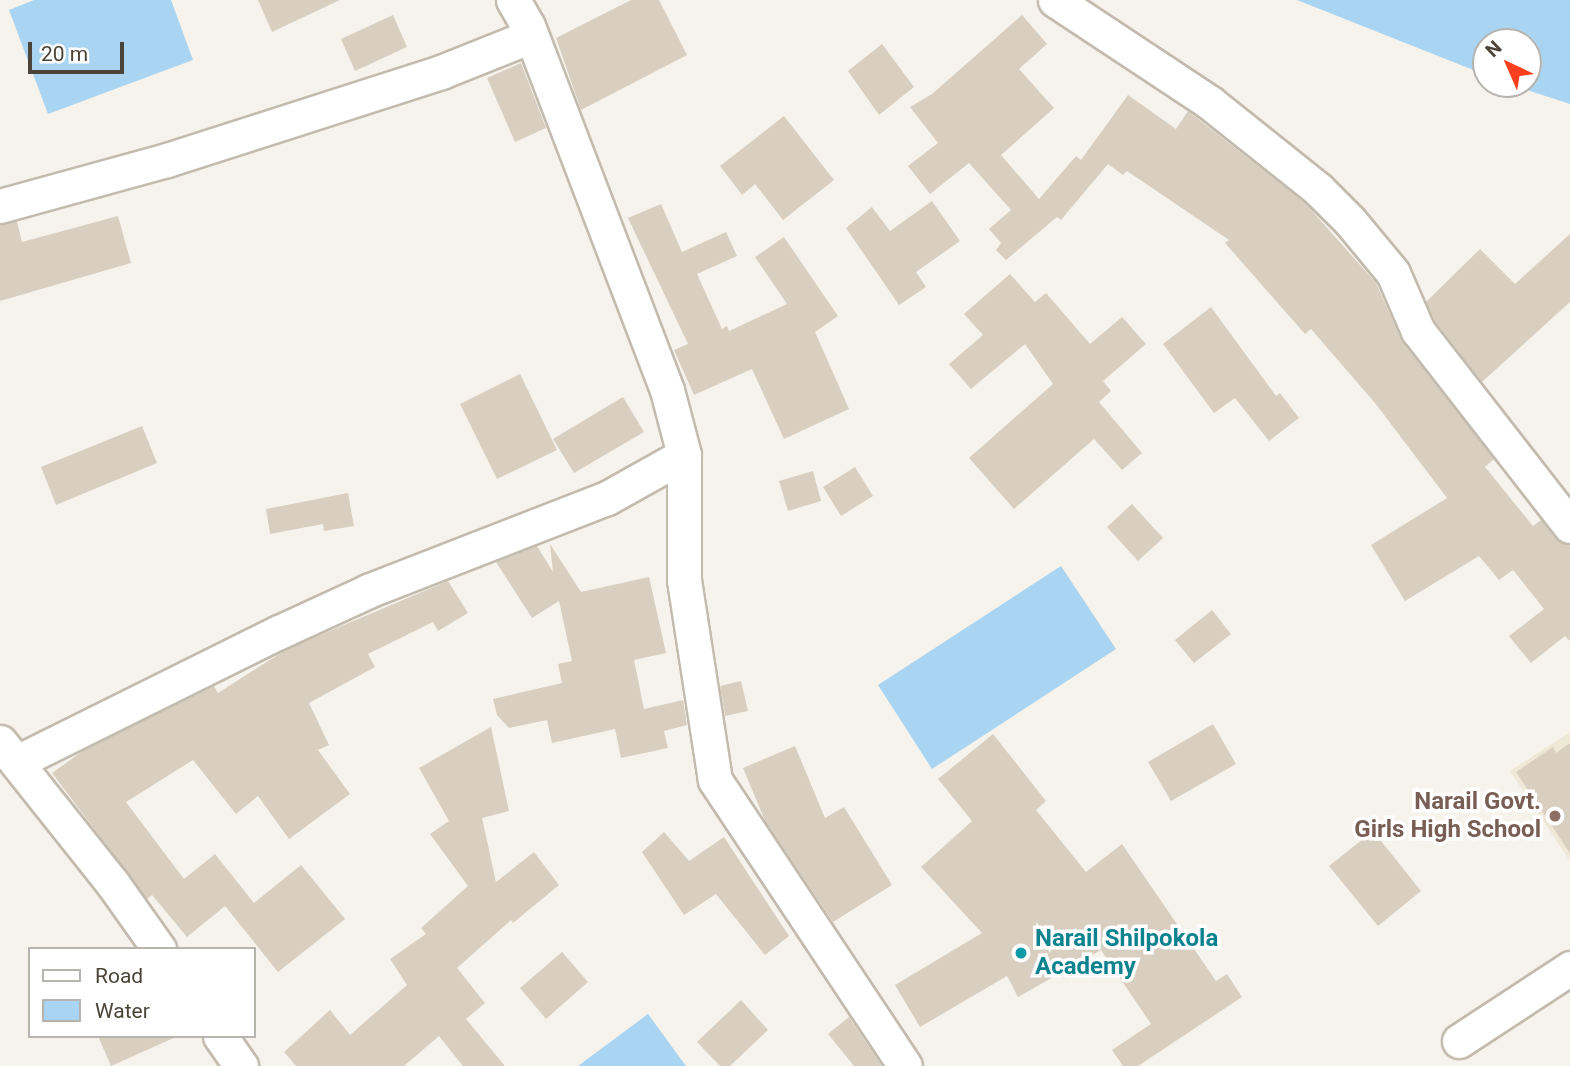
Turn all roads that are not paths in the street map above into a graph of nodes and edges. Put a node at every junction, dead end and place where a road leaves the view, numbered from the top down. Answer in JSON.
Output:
{"nodes":[{"id":1,"x":513,"y":0,"type":"edge"},
{"id":2,"x":1055,"y":0,"type":"edge"},
{"id":3,"x":531,"y":36,"type":"junction"},
{"id":4,"x":0,"y":206,"type":"edge"},
{"id":5,"x":684,"y":456,"type":"junction"},
{"id":6,"x":1570,"y":526,"type":"edge"},
{"id":7,"x":8,"y":752,"type":"edge"},
{"id":8,"x":157,"y":947,"type":"edge"},
{"id":9,"x":1570,"y":968,"type":"edge"},
{"id":10,"x":221,"y":1038,"type":"edge"},
{"id":11,"x":1458,"y":1041,"type":"dead end"},
{"id":12,"x":241,"y":1066,"type":"edge"},
{"id":13,"x":905,"y":1066,"type":"edge"}],
"edges":[{"from":1,"to":3,"type":"street"},
{"from":2,"to":6,"type":"street"},
{"from":3,"to":4,"type":"street"},
{"from":3,"to":5,"type":"street"},
{"from":5,"to":7,"type":"street"},
{"from":5,"to":13,"type":"street"},
{"from":7,"to":8,"type":"street"},
{"from":9,"to":11,"type":"street"},
{"from":10,"to":12,"type":"street"}]}
